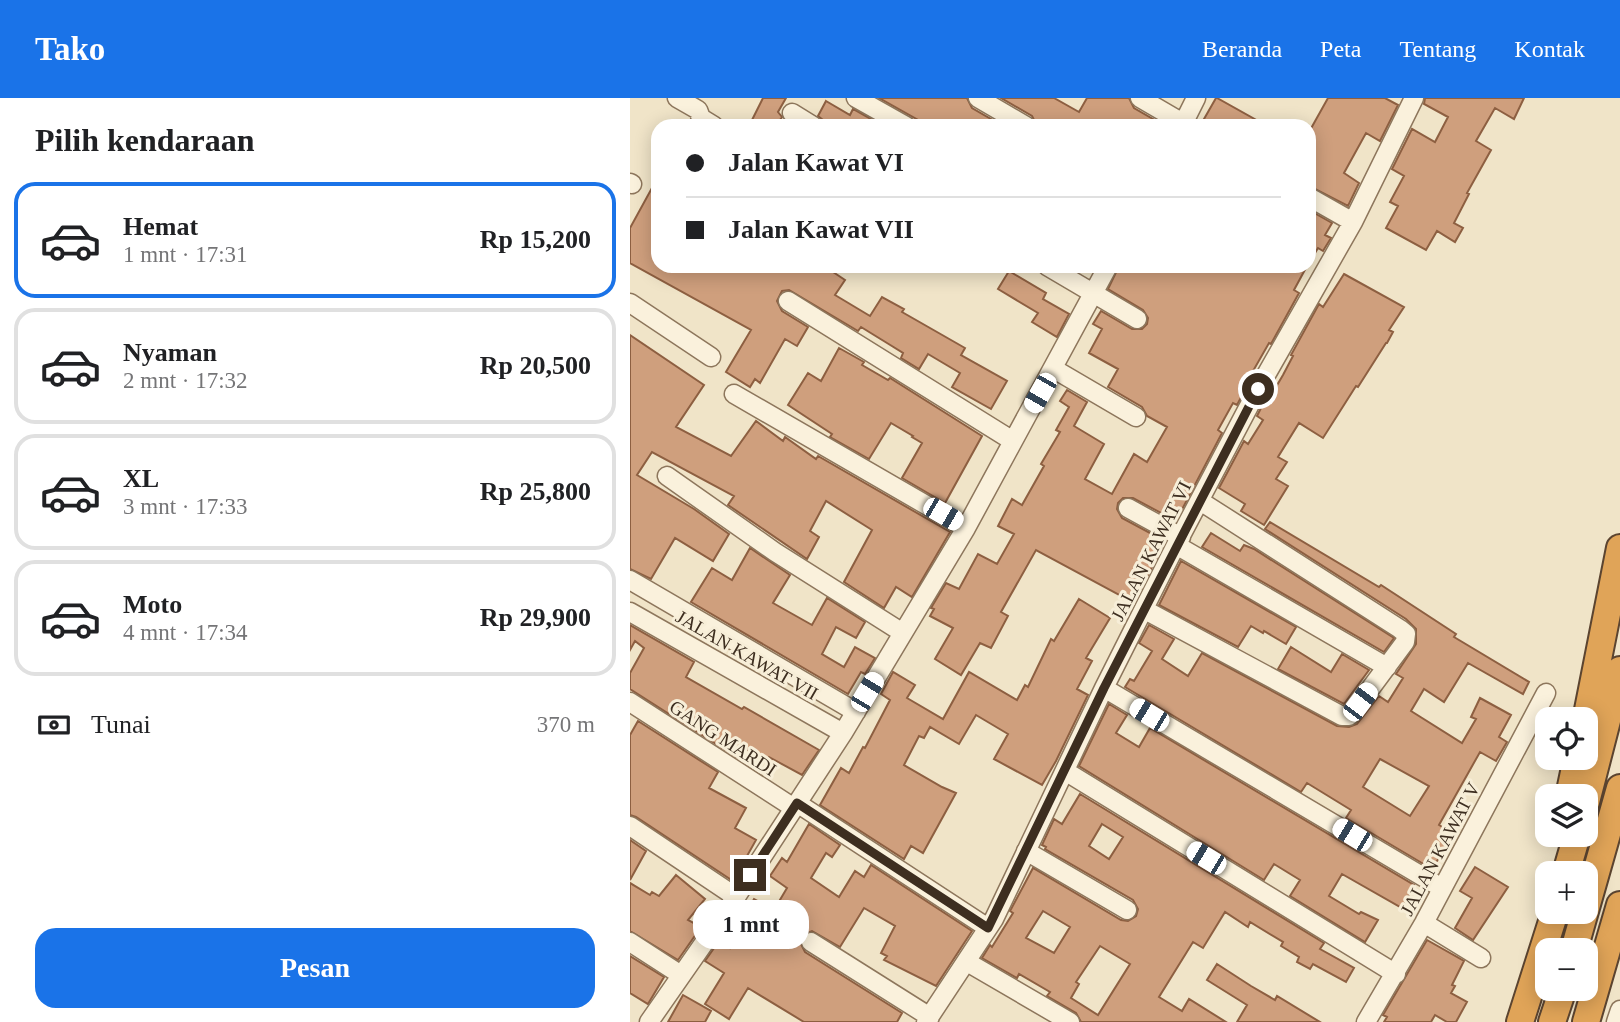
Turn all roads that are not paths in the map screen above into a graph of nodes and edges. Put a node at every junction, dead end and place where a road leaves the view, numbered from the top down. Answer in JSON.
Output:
{"nodes":[{"id":1,"x":677,"y":98,"type":"edge"},
{"id":2,"x":856,"y":98,"type":"edge"},
{"id":3,"x":978,"y":98,"type":"edge"},
{"id":4,"x":1140,"y":98,"type":"edge"},
{"id":5,"x":1196,"y":98,"type":"edge"},
{"id":6,"x":1414,"y":98,"type":"edge"},
{"id":7,"x":792,"y":113,"type":"dead end"},
{"id":8,"x":703,"y":119,"type":"edge"},
{"id":9,"x":802,"y":119,"type":"edge"},
{"id":10,"x":894,"y":119,"type":"edge"},
{"id":11,"x":1014,"y":119,"type":"edge"},
{"id":12,"x":1175,"y":119,"type":"edge"},
{"id":13,"x":1187,"y":119,"type":"edge"},
{"id":14,"x":1316,"y":201,"type":"edge"},
{"id":15,"x":1353,"y":222,"type":"junction"},
{"id":16,"x":1058,"y":273,"type":"edge"},
{"id":17,"x":1104,"y":273,"type":"edge"},
{"id":18,"x":1093,"y":294,"type":"junction"},
{"id":19,"x":788,"y":301,"type":"dead end"},
{"id":20,"x":630,"y":303,"type":"edge"},
{"id":21,"x":1137,"y":319,"type":"dead end"},
{"id":22,"x":711,"y":357,"type":"dead end"},
{"id":23,"x":1054,"y":369,"type":"junction"},
{"id":24,"x":734,"y":394,"type":"dead end"},
{"id":25,"x":1136,"y":417,"type":"dead end"},
{"id":26,"x":1013,"y":441,"type":"junction"},
{"id":27,"x":667,"y":476,"type":"dead end"},
{"id":28,"x":1200,"y":500,"type":"junction"},
{"id":29,"x":1128,"y":508,"type":"dead end"},
{"id":30,"x":966,"y":528,"type":"junction"},
{"id":31,"x":1178,"y":541,"type":"junction"},
{"id":32,"x":1620,"y":548,"type":"edge"},
{"id":33,"x":630,"y":580,"type":"edge"},
{"id":34,"x":1145,"y":610,"type":"junction"},
{"id":35,"x":630,"y":612,"type":"edge"},
{"id":36,"x":903,"y":633,"type":"junction"},
{"id":37,"x":1387,"y":667,"type":"junction"},
{"id":38,"x":1620,"y":670,"type":"edge"},
{"id":39,"x":1104,"y":688,"type":"junction"},
{"id":40,"x":1546,"y":693,"type":"dead end"},
{"id":41,"x":630,"y":702,"type":"edge"},
{"id":42,"x":1588,"y":707,"type":"edge"},
{"id":43,"x":856,"y":712,"type":"junction"},
{"id":44,"x":843,"y":733,"type":"junction"},
{"id":45,"x":1065,"y":771,"type":"junction"},
{"id":46,"x":1591,"y":784,"type":"edge"},
{"id":47,"x":1620,"y":788,"type":"edge"},
{"id":48,"x":795,"y":806,"type":"junction"},
{"id":49,"x":630,"y":826,"type":"edge"},
{"id":50,"x":1026,"y":851,"type":"junction"},
{"id":51,"x":1442,"y":888,"type":"junction"},
{"id":52,"x":736,"y":897,"type":"junction"},
{"id":53,"x":1620,"y":905,"type":"edge"},
{"id":54,"x":1127,"y":910,"type":"dead end"},
{"id":55,"x":1424,"y":923,"type":"junction"},
{"id":56,"x":988,"y":928,"type":"junction"},
{"id":57,"x":1577,"y":938,"type":"edge"},
{"id":58,"x":630,"y":942,"type":"edge"},
{"id":59,"x":811,"y":942,"type":"dead end"},
{"id":60,"x":1481,"y":957,"type":"dead end"},
{"id":61,"x":967,"y":962,"type":"junction"},
{"id":62,"x":1396,"y":974,"type":"junction"},
{"id":63,"x":681,"y":975,"type":"junction"},
{"id":64,"x":1535,"y":979,"type":"edge"},
{"id":65,"x":1559,"y":1001,"type":"edge"},
{"id":66,"x":1620,"y":1010,"type":"edge"},
{"id":67,"x":928,"y":1020,"type":"edge"},
{"id":68,"x":649,"y":1022,"type":"edge"},
{"id":69,"x":1070,"y":1022,"type":"edge"},
{"id":70,"x":1366,"y":1022,"type":"edge"},
{"id":71,"x":1520,"y":1022,"type":"edge"},
{"id":72,"x":1552,"y":1022,"type":"edge"},
{"id":73,"x":1586,"y":1022,"type":"edge"},
{"id":74,"x":1616,"y":1022,"type":"edge"}],
"edges":[{"from":1,"to":8,"type":"street"},
{"from":2,"to":10,"type":"street"},
{"from":3,"to":11,"type":"street"},
{"from":4,"to":12,"type":"street"},
{"from":5,"to":13,"type":"street"},
{"from":6,"to":15,"type":"street","name":"JALAN KAWAT VI"},
{"from":7,"to":9,"type":"street"},
{"from":14,"to":15,"type":"street"},
{"from":15,"to":28,"type":"street","name":"JALAN KAWAT VI"},
{"from":16,"to":18,"type":"street"},
{"from":17,"to":18,"type":"street"},
{"from":18,"to":21,"type":"street"},
{"from":18,"to":23,"type":"street"},
{"from":19,"to":26,"type":"street"},
{"from":20,"to":22,"type":"street"},
{"from":23,"to":25,"type":"street"},
{"from":23,"to":26,"type":"street"},
{"from":24,"to":30,"type":"street"},
{"from":26,"to":30,"type":"street"},
{"from":27,"to":36,"type":"street"},
{"from":28,"to":31,"type":"street","name":"JALAN KAWAT VI"},
{"from":28,"to":37,"type":"street"},
{"from":29,"to":31,"type":"street"},
{"from":30,"to":36,"type":"street"},
{"from":31,"to":34,"type":"street","name":"JALAN KAWAT VI"},
{"from":31,"to":37,"type":"street"},
{"from":32,"to":42,"type":"highway"},
{"from":33,"to":43,"type":"street"},
{"from":34,"to":37,"type":"street"},
{"from":34,"to":39,"type":"street","name":"JALAN KAWAT VI"},
{"from":35,"to":44,"type":"street","name":"JALAN KAWAT VII"},
{"from":36,"to":43,"type":"street"},
{"from":38,"to":46,"type":"highway"},
{"from":39,"to":45,"type":"street","name":"JALAN KAWAT VI"},
{"from":39,"to":51,"type":"street"},
{"from":40,"to":51,"type":"street","name":"JALAN KAWAT V"},
{"from":41,"to":48,"type":"street","name":"GANG MARDI"},
{"from":43,"to":44,"type":"street"},
{"from":44,"to":48,"type":"street"},
{"from":45,"to":50,"type":"street","name":"JALAN KAWAT VI"},
{"from":45,"to":62,"type":"street"},
{"from":47,"to":57,"type":"highway"},
{"from":48,"to":52,"type":"street"},
{"from":48,"to":56,"type":"street","name":"GANG MARDI"},
{"from":49,"to":52,"type":"street"},
{"from":50,"to":54,"type":"street"},
{"from":50,"to":56,"type":"street","name":"JALAN KAWAT VI"},
{"from":51,"to":55,"type":"street","name":"JALAN KAWAT V"},
{"from":52,"to":63,"type":"street"},
{"from":53,"to":73,"type":"highway"},
{"from":55,"to":60,"type":"street"},
{"from":55,"to":62,"type":"street","name":"JALAN KAWAT V"},
{"from":56,"to":61,"type":"street","name":"JALAN KAWAT VI"},
{"from":58,"to":63,"type":"street"},
{"from":59,"to":67,"type":"street"},
{"from":61,"to":67,"type":"street","name":"JALAN KAWAT VI"},
{"from":61,"to":69,"type":"street"},
{"from":62,"to":70,"type":"street","name":"JALAN KAWAT V"},
{"from":63,"to":68,"type":"street"},
{"from":64,"to":71,"type":"highway"},
{"from":65,"to":72,"type":"highway"},
{"from":66,"to":74,"type":"street"}]}
